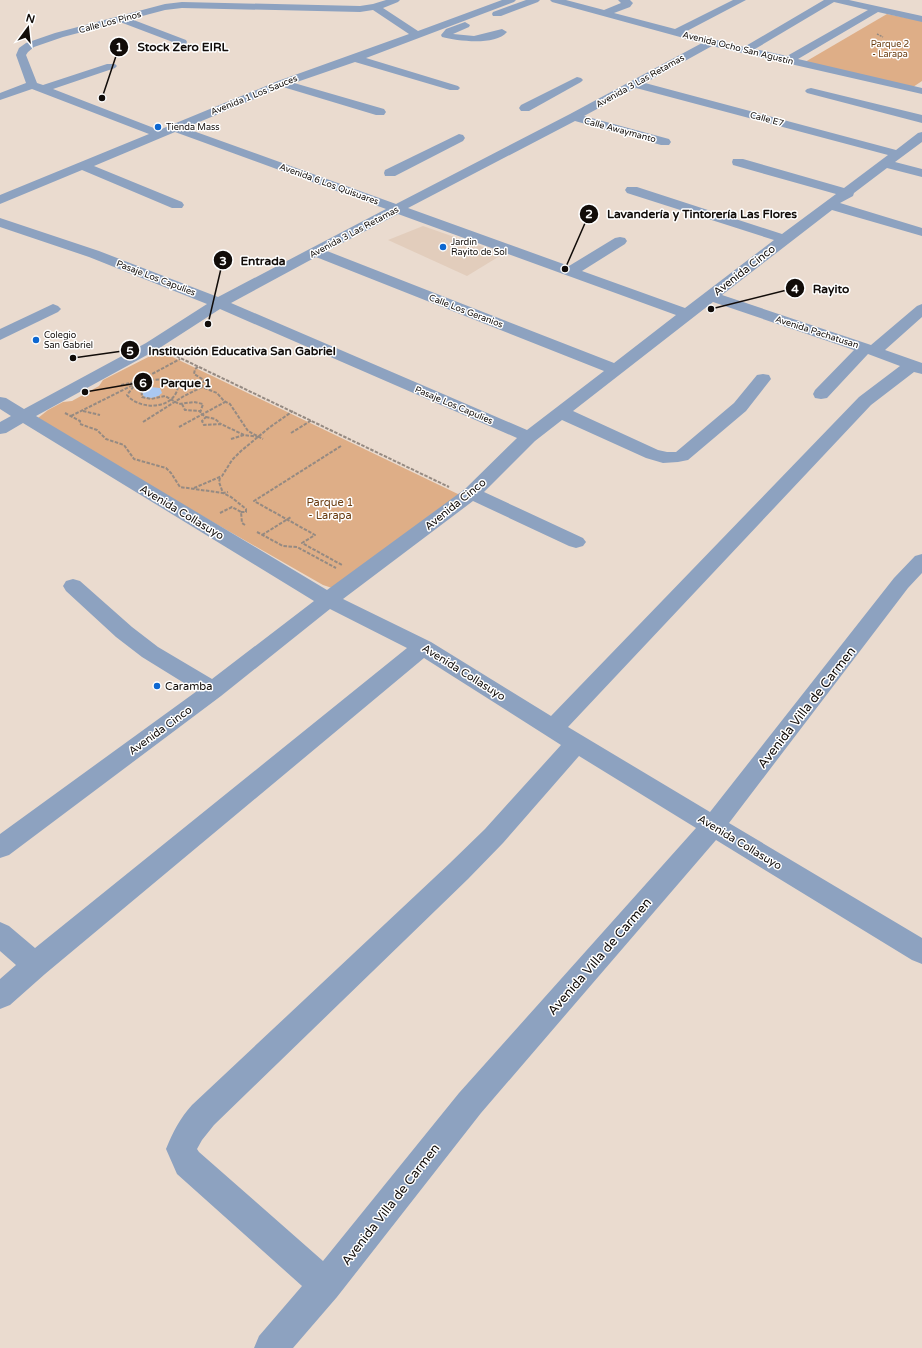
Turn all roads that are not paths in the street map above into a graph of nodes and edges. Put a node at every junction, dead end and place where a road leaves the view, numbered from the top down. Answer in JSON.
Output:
{"nodes":[{"id":1,"x":396,"y":0,"type":"edge"},
{"id":2,"x":511,"y":0,"type":"edge"},
{"id":3,"x":535,"y":0,"type":"edge"},
{"id":4,"x":555,"y":0,"type":"edge"},
{"id":5,"x":622,"y":0,"type":"edge"},
{"id":6,"x":741,"y":0,"type":"edge"},
{"id":7,"x":838,"y":0,"type":"edge"},
{"id":8,"x":150,"y":2,"type":"dead end"},
{"id":9,"x":165,"y":7,"type":"junction"},
{"id":10,"x":375,"y":7,"type":"junction"},
{"id":11,"x":877,"y":9,"type":"junction"},
{"id":12,"x":605,"y":13,"type":"junction"},
{"id":13,"x":122,"y":19,"type":"junction"},
{"id":14,"x":922,"y":19,"type":"edge"},
{"id":15,"x":502,"y":32,"type":"dead end"},
{"id":16,"x":676,"y":33,"type":"junction"},
{"id":17,"x":417,"y":35,"type":"junction"},
{"id":18,"x":182,"y":42,"type":"dead end"},
{"id":19,"x":711,"y":42,"type":"junction"},
{"id":20,"x":746,"y":50,"type":"junction"},
{"id":21,"x":355,"y":58,"type":"junction"},
{"id":22,"x":788,"y":60,"type":"junction"},
{"id":23,"x":111,"y":66,"type":"dead end"},
{"id":24,"x":577,"y":80,"type":"dead end"},
{"id":25,"x":282,"y":83,"type":"junction"},
{"id":26,"x":636,"y":84,"type":"junction"},
{"id":27,"x":37,"y":88,"type":"junction"},
{"id":28,"x":454,"y":88,"type":"dead end"},
{"id":29,"x":921,"y":90,"type":"edge"},
{"id":30,"x":811,"y":91,"type":"dead end"},
{"id":31,"x":550,"y":94,"type":"junction"},
{"id":32,"x":0,"y":97,"type":"edge"},
{"id":33,"x":564,"y":98,"type":"dead end"},
{"id":34,"x":578,"y":102,"type":"dead end"},
{"id":35,"x":595,"y":106,"type":"junction"},
{"id":36,"x":525,"y":108,"type":"dead end"},
{"id":37,"x":380,"y":112,"type":"dead end"},
{"id":38,"x":574,"y":117,"type":"junction"},
{"id":39,"x":922,"y":119,"type":"edge"},
{"id":40,"x":175,"y":128,"type":"junction"},
{"id":41,"x":160,"y":134,"type":"junction"},
{"id":42,"x":922,"y":136,"type":"edge"},
{"id":43,"x":459,"y":138,"type":"dead end"},
{"id":44,"x":665,"y":142,"type":"dead end"},
{"id":45,"x":430,"y":153,"type":"junction"},
{"id":46,"x":445,"y":158,"type":"dead end"},
{"id":47,"x":892,"y":159,"type":"junction"},
{"id":48,"x":738,"y":162,"type":"dead end"},
{"id":49,"x":460,"y":164,"type":"dead end"},
{"id":50,"x":83,"y":166,"type":"junction"},
{"id":51,"x":474,"y":169,"type":"junction"},
{"id":52,"x":922,"y":169,"type":"edge"},
{"id":53,"x":390,"y":173,"type":"dead end"},
{"id":54,"x":922,"y":174,"type":"edge"},
{"id":55,"x":632,"y":190,"type":"dead end"},
{"id":56,"x":848,"y":193,"type":"junction"},
{"id":57,"x":0,"y":200,"type":"edge"},
{"id":58,"x":177,"y":204,"type":"dead end"},
{"id":59,"x":832,"y":205,"type":"junction"},
{"id":60,"x":398,"y":208,"type":"junction"},
{"id":61,"x":0,"y":222,"type":"edge"},
{"id":62,"x":922,"y":232,"type":"edge"},
{"id":63,"x":784,"y":239,"type":"junction"},
{"id":64,"x":620,"y":241,"type":"dead end"},
{"id":65,"x":316,"y":252,"type":"junction"},
{"id":66,"x":570,"y":272,"type":"junction"},
{"id":67,"x":711,"y":296,"type":"junction"},
{"id":68,"x":219,"y":303,"type":"junction"},
{"id":69,"x":53,"y":309,"type":"dead end"},
{"id":70,"x":922,"y":309,"type":"edge"},
{"id":71,"x":687,"y":314,"type":"junction"},
{"id":72,"x":0,"y":335,"type":"edge"},
{"id":73,"x":870,"y":349,"type":"junction"},
{"id":74,"x":917,"y":367,"type":"edge"},
{"id":75,"x":616,"y":370,"type":"junction"},
{"id":76,"x":763,"y":379,"type":"dead end"},
{"id":77,"x":821,"y":394,"type":"dead end"},
{"id":78,"x":0,"y":402,"type":"edge"},
{"id":79,"x":562,"y":413,"type":"junction"},
{"id":80,"x":25,"y":416,"type":"junction"},
{"id":81,"x":0,"y":429,"type":"edge"},
{"id":82,"x":529,"y":437,"type":"junction"},
{"id":83,"x":472,"y":492,"type":"junction"},
{"id":84,"x":576,"y":542,"type":"dead end"},
{"id":85,"x":922,"y":561,"type":"edge"},
{"id":86,"x":73,"y":586,"type":"dead end"},
{"id":87,"x":328,"y":600,"type":"junction"},
{"id":88,"x":423,"y":647,"type":"junction"},
{"id":89,"x":213,"y":690,"type":"junction"},
{"id":90,"x":553,"y":728,"type":"junction"},
{"id":91,"x":576,"y":743,"type":"junction"},
{"id":92,"x":713,"y":826,"type":"junction"},
{"id":93,"x":0,"y":848,"type":"edge"},
{"id":94,"x":0,"y":934,"type":"edge"},
{"id":95,"x":922,"y":952,"type":"edge"},
{"id":96,"x":35,"y":965,"type":"junction"},
{"id":97,"x":0,"y":996,"type":"edge"},
{"id":98,"x":325,"y":1285,"type":"junction"},
{"id":99,"x":271,"y":1348,"type":"edge"}],
"edges":[{"from":1,"to":10,"type":"street","name":"Calle Los Pinos"},
{"from":2,"to":17,"type":"street","name":"Avenida 1 Los Sauces"},
{"from":3,"to":15,"type":"street"},
{"from":4,"to":12,"type":"street","name":"Avenida Ocho San Agustín"},
{"from":5,"to":12,"type":"street"},
{"from":6,"to":16,"type":"street"},
{"from":7,"to":11,"type":"street"},
{"from":7,"to":20,"type":"street"},
{"from":8,"to":9,"type":"street"},
{"from":9,"to":10,"type":"street","name":"Calle Los Pinos"},
{"from":9,"to":13,"type":"street","name":"Calle Los Pinos"},
{"from":10,"to":17,"type":"street"},
{"from":11,"to":14,"type":"street"},
{"from":11,"to":22,"type":"street"},
{"from":12,"to":16,"type":"street","name":"Avenida Ocho San Agustín"},
{"from":13,"to":18,"type":"street"},
{"from":13,"to":27,"type":"street","name":"Calle Los Pinos"},
{"from":16,"to":19,"type":"street","name":"Avenida Ocho San Agustín"},
{"from":17,"to":21,"type":"street","name":"Avenida 1 Los Sauces"},
{"from":19,"to":20,"type":"street","name":"Avenida Ocho San Agustín"},
{"from":19,"to":26,"type":"street","name":"Avenida 3 Las Retamas"},
{"from":20,"to":22,"type":"street","name":"Avenida Ocho San Agustín"},
{"from":21,"to":25,"type":"street","name":"Avenida 1 Los Sauces"},
{"from":21,"to":28,"type":"street"},
{"from":22,"to":29,"type":"street","name":"Avenida Ocho San Agustín"},
{"from":23,"to":27,"type":"street"},
{"from":24,"to":31,"type":"street"},
{"from":25,"to":37,"type":"street"},
{"from":25,"to":40,"type":"street","name":"Avenida 1 Los Sauces"},
{"from":26,"to":35,"type":"street","name":"Avenida 3 Las Retamas"},
{"from":26,"to":47,"type":"street","name":"Calle E7"},
{"from":27,"to":32,"type":"street"},
{"from":27,"to":41,"type":"street"},
{"from":30,"to":39,"type":"street"},
{"from":31,"to":33,"type":"street"},
{"from":31,"to":36,"type":"street"},
{"from":34,"to":35,"type":"street"},
{"from":35,"to":38,"type":"street","name":"Avenida 3 Las Retamas"},
{"from":38,"to":44,"type":"street","name":"Calle Awaymanto"},
{"from":38,"to":51,"type":"street","name":"Avenida 3 Las Retamas"},
{"from":40,"to":41,"type":"street","name":"Avenida 1 Los Sauces"},
{"from":40,"to":60,"type":"street","name":"Avenida 6 Los Quisuares"},
{"from":41,"to":50,"type":"street","name":"Avenida 1 Los Sauces"},
{"from":42,"to":47,"type":"street","name":"Avenida Cinco"},
{"from":43,"to":45,"type":"street"},
{"from":45,"to":46,"type":"street"},
{"from":45,"to":53,"type":"street"},
{"from":47,"to":52,"type":"street"},
{"from":47,"to":54,"type":"street"},
{"from":47,"to":56,"type":"street","name":"Avenida Cinco"},
{"from":48,"to":56,"type":"street"},
{"from":49,"to":51,"type":"street"},
{"from":50,"to":57,"type":"street","name":"Avenida 1 Los Sauces"},
{"from":50,"to":58,"type":"street"},
{"from":51,"to":60,"type":"street","name":"Avenida 3 Las Retamas"},
{"from":55,"to":63,"type":"street"},
{"from":56,"to":59,"type":"street","name":"Avenida Cinco"},
{"from":59,"to":62,"type":"street"},
{"from":59,"to":63,"type":"street","name":"Avenida Cinco"},
{"from":60,"to":65,"type":"street","name":"Avenida 3 Las Retamas"},
{"from":60,"to":66,"type":"street","name":"Avenida 6 Los Quisuares"},
{"from":61,"to":68,"type":"street","name":"Pasaje Los Capulies"},
{"from":63,"to":67,"type":"street","name":"Avenida Cinco"},
{"from":64,"to":66,"type":"street"},
{"from":65,"to":68,"type":"street","name":"Avenida 3 Las Retamas"},
{"from":65,"to":75,"type":"street","name":"Calle Los Geranios"},
{"from":66,"to":71,"type":"street","name":"Avenida 6 Los Quisuares"},
{"from":67,"to":71,"type":"street","name":"Avenida Cinco"},
{"from":67,"to":73,"type":"street","name":"Avenida Pachatusan"},
{"from":68,"to":80,"type":"street","name":"Avenida 3 Las Retamas"},
{"from":68,"to":82,"type":"street","name":"Pasaje Los Capulies"},
{"from":69,"to":72,"type":"street"},
{"from":70,"to":73,"type":"street"},
{"from":71,"to":75,"type":"street","name":"Avenida Cinco"},
{"from":73,"to":74,"type":"street","name":"Avenida Pachatusan"},
{"from":73,"to":77,"type":"street"},
{"from":74,"to":90,"type":"street"},
{"from":75,"to":79,"type":"street","name":"Avenida Cinco"},
{"from":76,"to":79,"type":"street"},
{"from":78,"to":80,"type":"street","name":"Avenida Collasuyo"},
{"from":79,"to":82,"type":"street","name":"Avenida Cinco"},
{"from":80,"to":81,"type":"street","name":"Avenida 3 Las Retamas"},
{"from":80,"to":87,"type":"street","name":"Avenida Collasuyo"},
{"from":82,"to":83,"type":"street","name":"Avenida Cinco"},
{"from":83,"to":84,"type":"street"},
{"from":83,"to":87,"type":"street","name":"Avenida Cinco"},
{"from":85,"to":92,"type":"street","name":"Avenida Villa de Carmen"},
{"from":86,"to":89,"type":"street"},
{"from":87,"to":88,"type":"street","name":"Avenida Collasuyo"},
{"from":87,"to":89,"type":"street","name":"Avenida Cinco"},
{"from":88,"to":90,"type":"street","name":"Avenida Collasuyo"},
{"from":88,"to":96,"type":"street"},
{"from":89,"to":93,"type":"street","name":"Avenida Cinco"},
{"from":90,"to":91,"type":"street","name":"Avenida Collasuyo"},
{"from":91,"to":92,"type":"street","name":"Avenida Collasuyo"},
{"from":91,"to":98,"type":"street"},
{"from":92,"to":95,"type":"street","name":"Avenida Collasuyo"},
{"from":92,"to":98,"type":"street","name":"Avenida Villa de Carmen"},
{"from":94,"to":96,"type":"street"},
{"from":96,"to":97,"type":"street"},
{"from":98,"to":99,"type":"street","name":"Avenida Villa de Carmen"}]}
